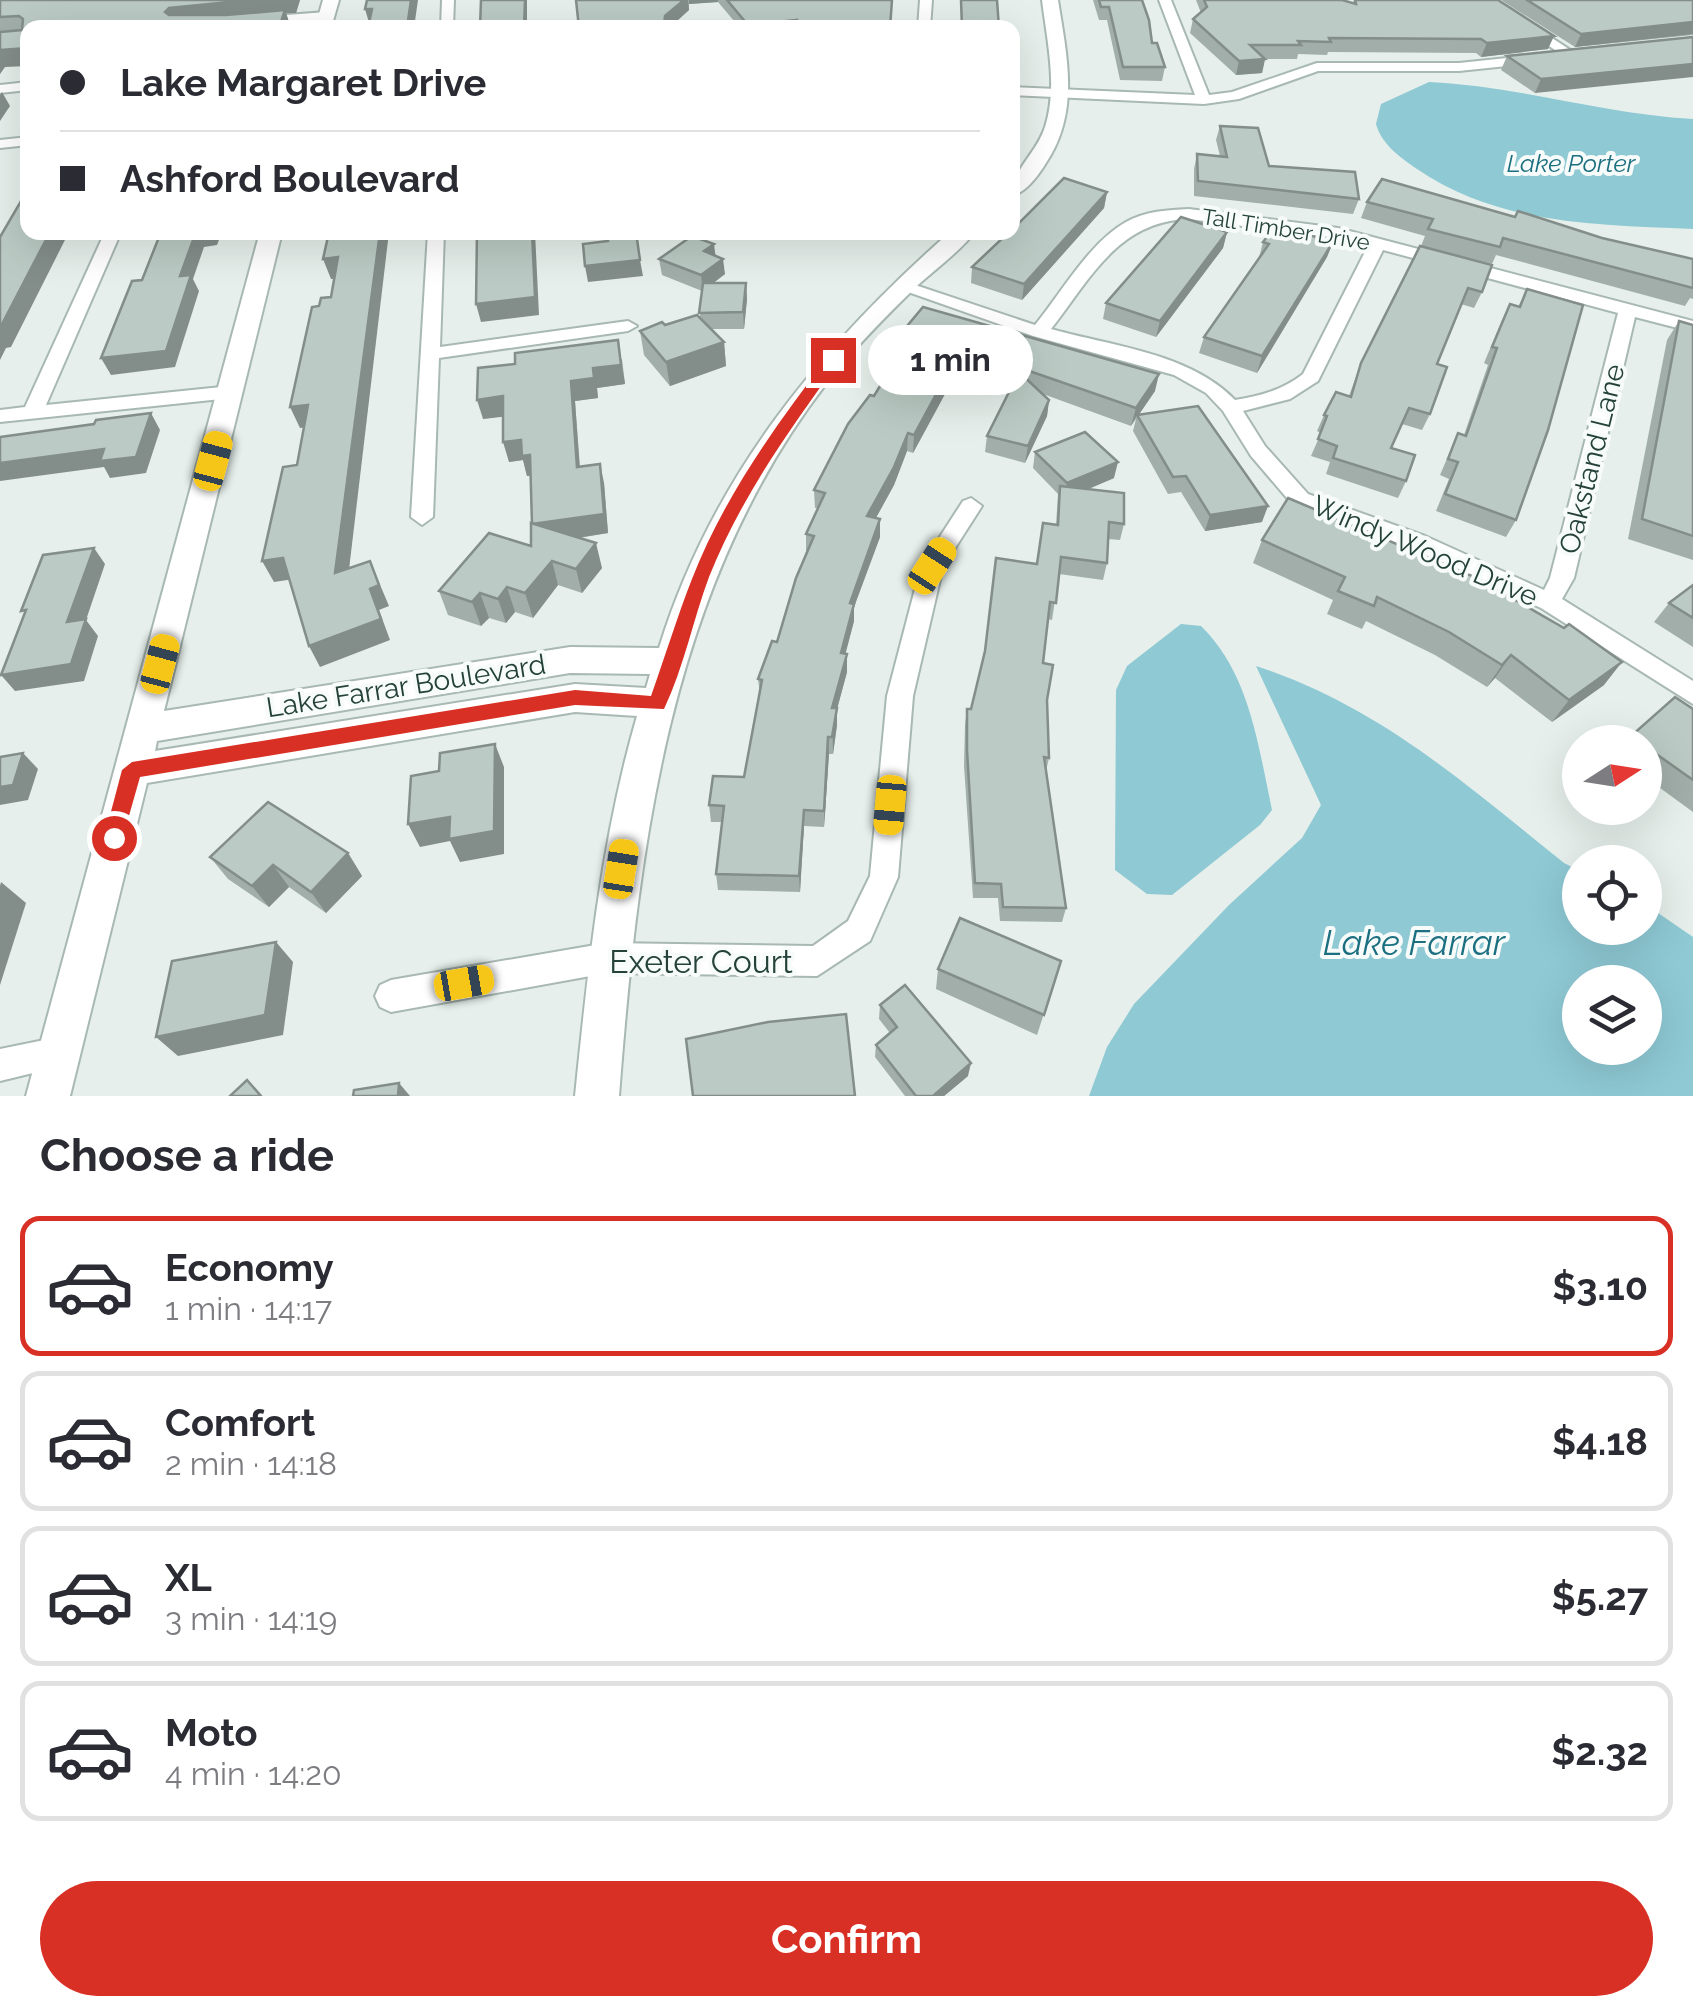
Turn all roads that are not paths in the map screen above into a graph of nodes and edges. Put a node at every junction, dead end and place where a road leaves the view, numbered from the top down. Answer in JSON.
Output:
{"nodes":[{"id":1,"x":1050,"y":0,"type":"edge"},
{"id":2,"x":1165,"y":0,"type":"edge"},
{"id":3,"x":1486,"y":0,"type":"edge"},
{"id":4,"x":327,"y":15,"type":"edge"},
{"id":5,"x":270,"y":20,"type":"edge"},
{"id":6,"x":1590,"y":53,"type":"edge"},
{"id":7,"x":1572,"y":55,"type":"junction"},
{"id":8,"x":1020,"y":91,"type":"edge"},
{"id":9,"x":1063,"y":95,"type":"junction"},
{"id":10,"x":1204,"y":100,"type":"junction"},
{"id":11,"x":1020,"y":183,"type":"edge"},
{"id":12,"x":109,"y":240,"type":"edge"},
{"id":13,"x":268,"y":240,"type":"edge"},
{"id":14,"x":436,"y":240,"type":"edge"},
{"id":15,"x":955,"y":240,"type":"edge"},
{"id":16,"x":1378,"y":243,"type":"junction"},
{"id":17,"x":902,"y":287,"type":"junction"},
{"id":18,"x":1628,"y":312,"type":"junction"},
{"id":19,"x":628,"y":326,"type":"dead end"},
{"id":20,"x":1693,"y":327,"type":"edge"},
{"id":21,"x":1039,"y":332,"type":"junction"},
{"id":22,"x":429,"y":354,"type":"junction"},
{"id":23,"x":231,"y":392,"type":"junction"},
{"id":24,"x":1230,"y":406,"type":"junction"},
{"id":25,"x":33,"y":412,"type":"junction"},
{"id":26,"x":0,"y":416,"type":"edge"},
{"id":27,"x":971,"y":506,"type":"dead end"},
{"id":28,"x":422,"y":517,"type":"dead end"},
{"id":29,"x":1550,"y":602,"type":"junction"},
{"id":30,"x":670,"y":661,"type":"junction"},
{"id":31,"x":1693,"y":694,"type":"edge"},
{"id":32,"x":658,"y":704,"type":"junction"},
{"id":33,"x":142,"y":729,"type":"junction"},
{"id":34,"x":132,"y":770,"type":"junction"},
{"id":35,"x":607,"y":958,"type":"junction"},
{"id":36,"x":392,"y":996,"type":"dead end"},
{"id":37,"x":58,"y":1053,"type":"junction"},
{"id":38,"x":0,"y":1065,"type":"edge"},
{"id":39,"x":48,"y":1096,"type":"edge"},
{"id":40,"x":597,"y":1096,"type":"edge"}],
"edges":[{"from":1,"to":9,"type":"street"},
{"from":2,"to":10,"type":"street"},
{"from":3,"to":7,"type":"street"},
{"from":4,"to":5,"type":"street"},
{"from":6,"to":7,"type":"street"},
{"from":7,"to":10,"type":"street"},
{"from":8,"to":9,"type":"street"},
{"from":9,"to":10,"type":"street"},
{"from":9,"to":11,"type":"street"},
{"from":12,"to":25,"type":"street"},
{"from":13,"to":23,"type":"street"},
{"from":14,"to":22,"type":"street"},
{"from":15,"to":17,"type":"street"},
{"from":16,"to":18,"type":"street","name":"Tall Timber Drive"},
{"from":16,"to":21,"type":"street","name":"Tall Timber Drive"},
{"from":16,"to":24,"type":"street"},
{"from":17,"to":21,"type":"street","name":"Windy Wood Drive"},
{"from":17,"to":30,"type":"street"},
{"from":18,"to":20,"type":"street","name":"Tall Timber Drive"},
{"from":18,"to":29,"type":"street","name":"Oakstand Lane"},
{"from":19,"to":22,"type":"street"},
{"from":21,"to":24,"type":"street","name":"Windy Wood Drive"},
{"from":22,"to":28,"type":"street"},
{"from":23,"to":25,"type":"street"},
{"from":23,"to":33,"type":"street"},
{"from":24,"to":29,"type":"street","name":"Windy Wood Drive"},
{"from":25,"to":26,"type":"street"},
{"from":27,"to":35,"type":"street","name":"Exeter Court"},
{"from":29,"to":31,"type":"street","name":"Windy Wood Drive"},
{"from":30,"to":32,"type":"street"},
{"from":30,"to":33,"type":"street","name":"Lake Farrar Boulevard"},
{"from":32,"to":34,"type":"street","name":"Lake Farrar Boulevard"},
{"from":32,"to":35,"type":"street"},
{"from":33,"to":34,"type":"street"},
{"from":34,"to":37,"type":"street"},
{"from":35,"to":36,"type":"street","name":"Exeter Court"},
{"from":35,"to":40,"type":"street"},
{"from":37,"to":38,"type":"street"},
{"from":37,"to":39,"type":"street"}]}
